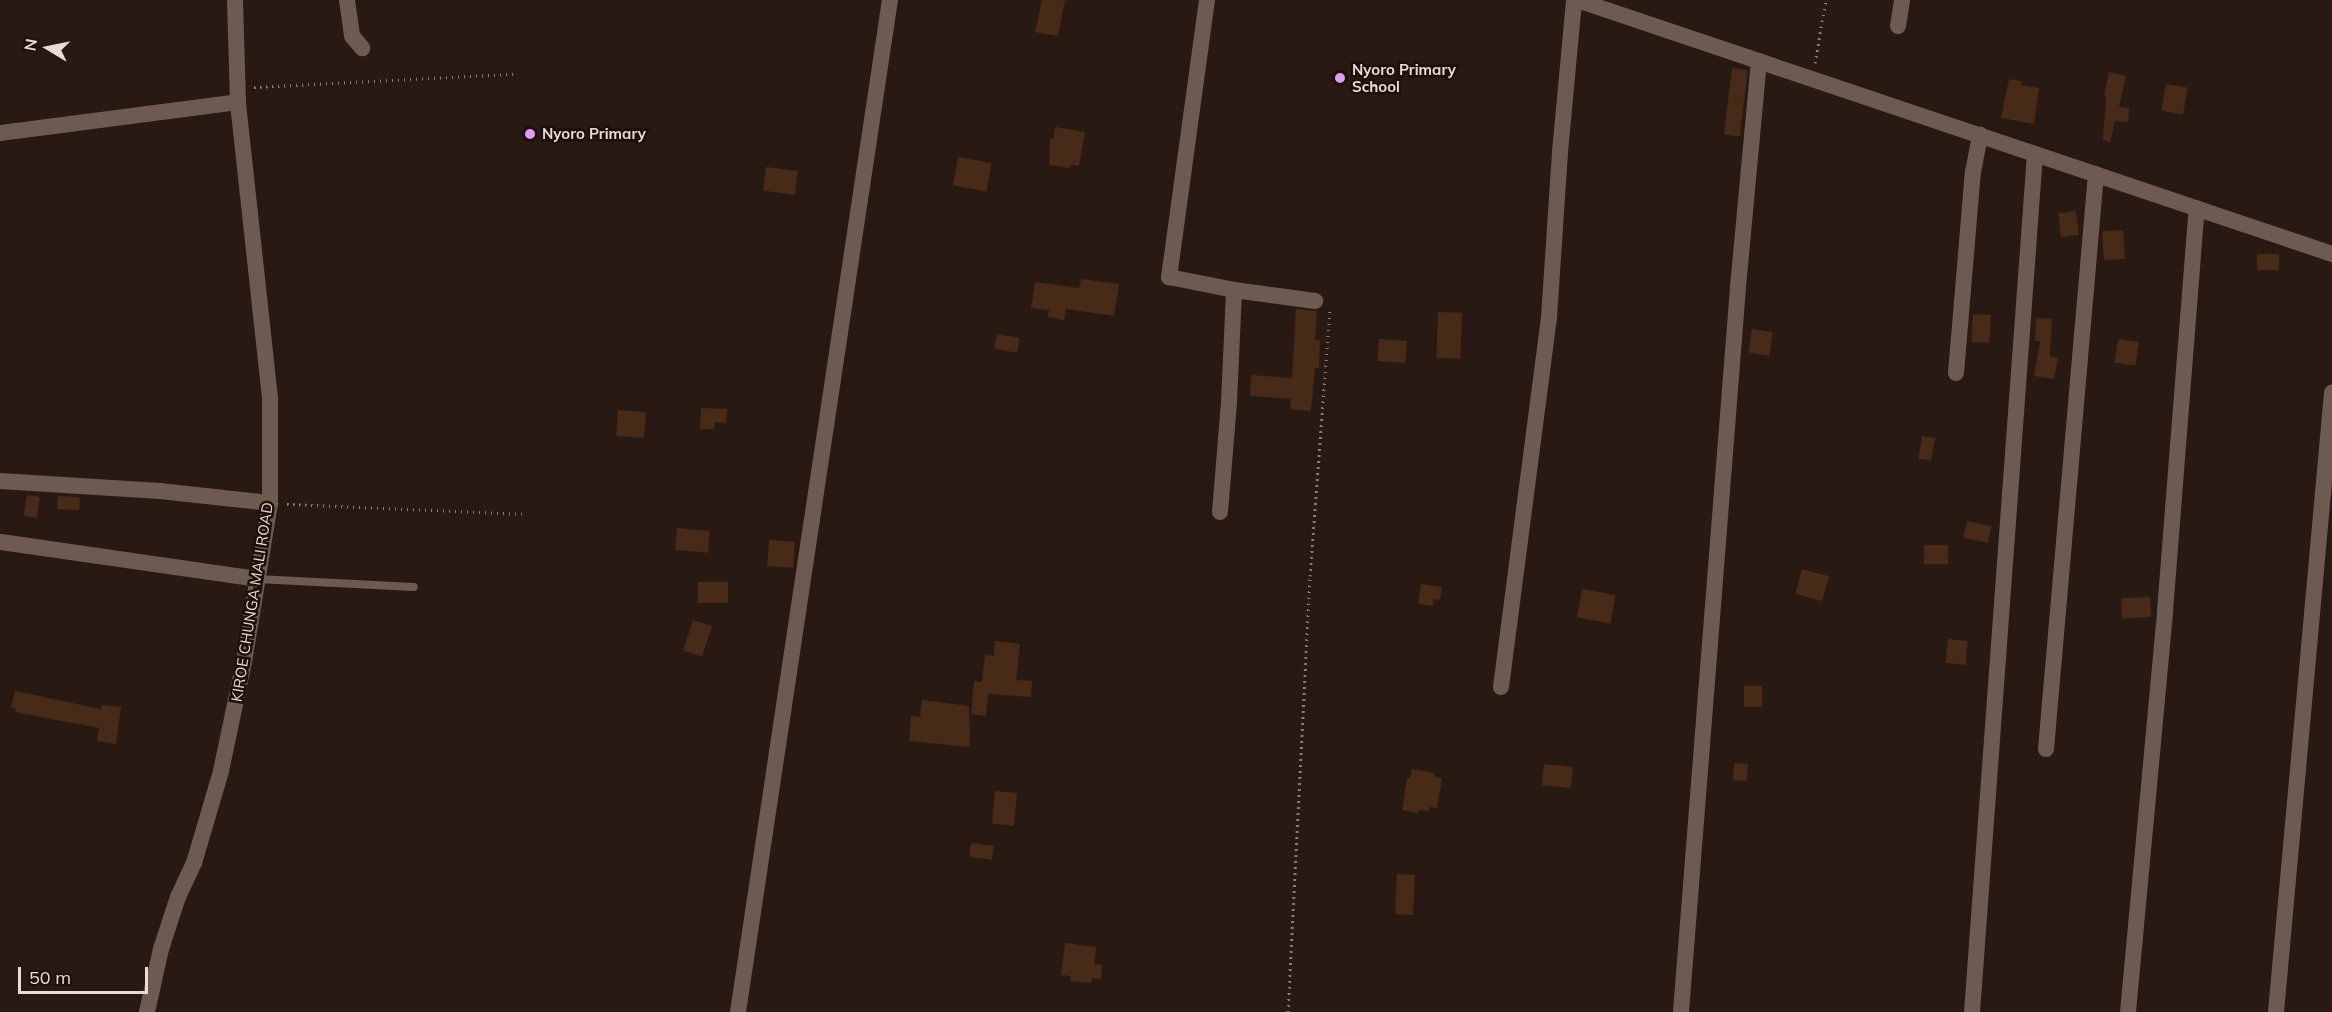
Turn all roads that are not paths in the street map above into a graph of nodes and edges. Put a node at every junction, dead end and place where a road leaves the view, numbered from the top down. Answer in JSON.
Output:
{"nodes":[{"id":1,"x":235,"y":0,"type":"edge"},
{"id":2,"x":347,"y":0,"type":"edge"},
{"id":3,"x":890,"y":0,"type":"edge"},
{"id":4,"x":1207,"y":0,"type":"edge"},
{"id":5,"x":1576,"y":0,"type":"edge"},
{"id":6,"x":1902,"y":0,"type":"edge"},
{"id":7,"x":1898,"y":26,"type":"dead end"},
{"id":8,"x":362,"y":48,"type":"dead end"},
{"id":9,"x":1760,"y":61,"type":"junction"},
{"id":10,"x":238,"y":95,"type":"junction"},
{"id":11,"x":0,"y":133,"type":"edge"},
{"id":12,"x":1980,"y":135,"type":"junction"},
{"id":13,"x":2035,"y":154,"type":"junction"},
{"id":14,"x":2096,"y":174,"type":"junction"},
{"id":15,"x":2197,"y":208,"type":"junction"},
{"id":16,"x":2332,"y":254,"type":"edge"},
{"id":17,"x":1234,"y":290,"type":"junction"},
{"id":18,"x":1315,"y":300,"type":"road end"},
{"id":19,"x":1956,"y":373,"type":"dead end"},
{"id":20,"x":2332,"y":393,"type":"edge"},
{"id":21,"x":0,"y":481,"type":"edge"},
{"id":22,"x":270,"y":503,"type":"junction"},
{"id":23,"x":1220,"y":512,"type":"dead end"},
{"id":24,"x":1,"y":542,"type":"edge"},
{"id":25,"x":257,"y":579,"type":"junction"},
{"id":26,"x":414,"y":587,"type":"dead end"},
{"id":27,"x":1502,"y":687,"type":"dead end"},
{"id":28,"x":2046,"y":748,"type":"dead end"},
{"id":29,"x":147,"y":1012,"type":"edge"},
{"id":30,"x":738,"y":1012,"type":"edge"},
{"id":31,"x":1681,"y":1012,"type":"edge"},
{"id":32,"x":1972,"y":1012,"type":"edge"},
{"id":33,"x":2128,"y":1012,"type":"edge"},
{"id":34,"x":2276,"y":1012,"type":"edge"}],
"edges":[{"from":1,"to":10,"type":"street","name":"KIROE CHUNGA MALI ROAD"},
{"from":2,"to":8,"type":"street"},
{"from":3,"to":30,"type":"street"},
{"from":4,"to":17,"type":"street"},
{"from":5,"to":9,"type":"street"},
{"from":5,"to":27,"type":"street"},
{"from":6,"to":7,"type":"street"},
{"from":9,"to":12,"type":"street"},
{"from":9,"to":31,"type":"street"},
{"from":10,"to":11,"type":"street"},
{"from":10,"to":22,"type":"street","name":"KIROE CHUNGA MALI ROAD"},
{"from":12,"to":13,"type":"street"},
{"from":12,"to":19,"type":"street"},
{"from":13,"to":14,"type":"street"},
{"from":13,"to":32,"type":"street"},
{"from":14,"to":15,"type":"street"},
{"from":14,"to":28,"type":"street"},
{"from":15,"to":16,"type":"street"},
{"from":15,"to":33,"type":"street"},
{"from":17,"to":18,"type":"street"},
{"from":17,"to":23,"type":"street"},
{"from":20,"to":34,"type":"street"},
{"from":21,"to":22,"type":"street"},
{"from":22,"to":25,"type":"street","name":"KIROE CHUNGA MALI ROAD"},
{"from":24,"to":25,"type":"street"},
{"from":25,"to":26,"type":"lane"},
{"from":25,"to":29,"type":"street","name":"KIROE CHUNGA MALI ROAD"}]}
